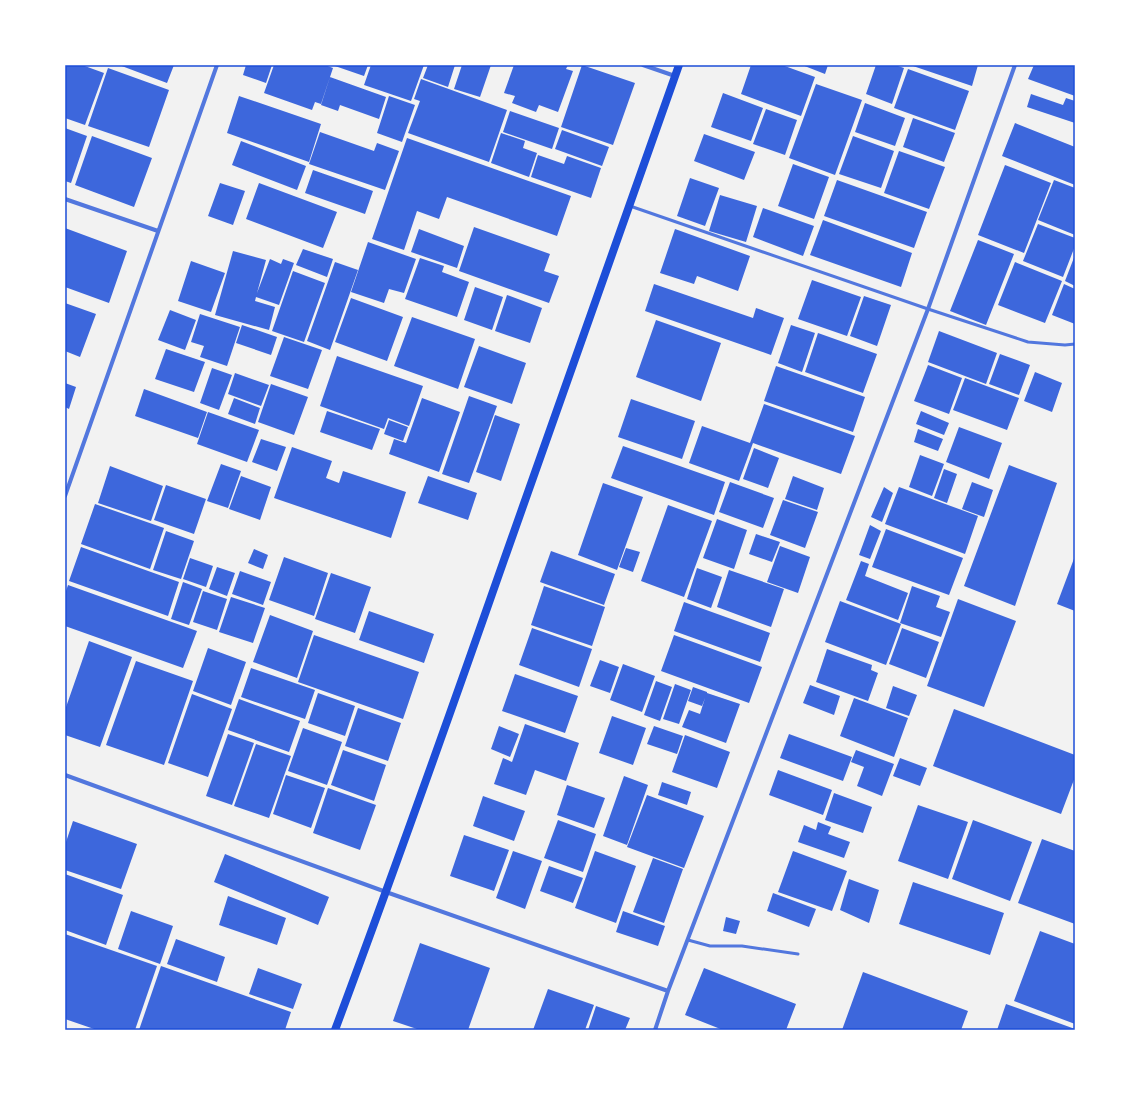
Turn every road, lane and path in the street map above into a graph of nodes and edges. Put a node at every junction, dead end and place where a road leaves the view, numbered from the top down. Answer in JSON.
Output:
{"nodes":[{"id":1,"x":217,"y":65,"type":"edge"},
{"id":2,"x":643,"y":65,"type":"edge"},
{"id":3,"x":679,"y":65,"type":"edge"},
{"id":4,"x":1015,"y":65,"type":"edge"},
{"id":5,"x":675,"y":76,"type":"junction"},
{"id":6,"x":65,"y":199,"type":"edge"},
{"id":7,"x":628,"y":205,"type":"junction"},
{"id":8,"x":158,"y":231,"type":"junction"},
{"id":9,"x":928,"y":309,"type":"junction"},
{"id":10,"x":1075,"y":344,"type":"edge"},
{"id":11,"x":65,"y":496,"type":"edge"},
{"id":12,"x":65,"y":775,"type":"edge"},
{"id":13,"x":386,"y":892,"type":"junction"},
{"id":14,"x":688,"y":940,"type":"junction"},
{"id":15,"x":798,"y":954,"type":"dead end"},
{"id":16,"x":668,"y":990,"type":"junction"},
{"id":17,"x":335,"y":1030,"type":"edge"},
{"id":18,"x":655,"y":1030,"type":"edge"}],
"edges":[{"from":1,"to":8,"type":"street"},
{"from":2,"to":5,"type":"street"},
{"from":3,"to":5,"type":"main road"},
{"from":4,"to":9,"type":"street"},
{"from":5,"to":7,"type":"main road"},
{"from":6,"to":8,"type":"street"},
{"from":7,"to":9,"type":"lane"},
{"from":7,"to":13,"type":"main road"},
{"from":8,"to":11,"type":"street"},
{"from":9,"to":10,"type":"lane"},
{"from":9,"to":14,"type":"street"},
{"from":12,"to":13,"type":"street"},
{"from":13,"to":16,"type":"street"},
{"from":13,"to":17,"type":"main road"},
{"from":14,"to":15,"type":"lane"},
{"from":14,"to":16,"type":"street"},
{"from":16,"to":18,"type":"street"}]}
